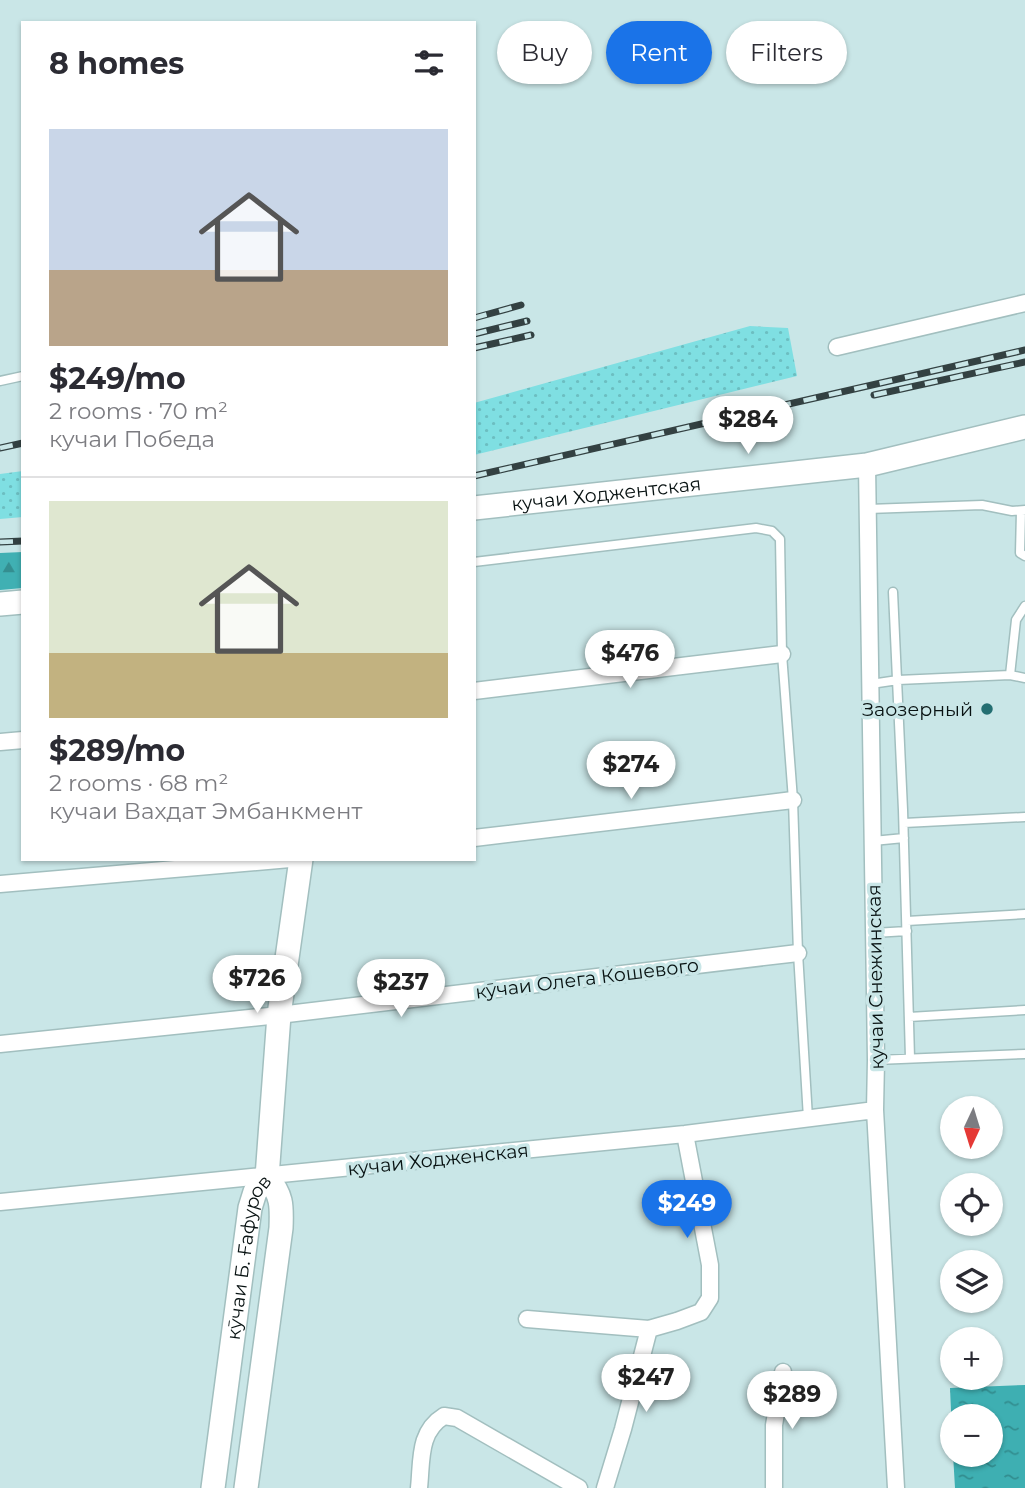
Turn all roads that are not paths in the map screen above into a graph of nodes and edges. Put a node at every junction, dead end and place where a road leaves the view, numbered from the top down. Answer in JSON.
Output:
{"nodes":[{"id":1,"x":1025,"y":303,"type":"edge"},
{"id":2,"x":837,"y":347,"type":"dead end"},
{"id":3,"x":21,"y":377,"type":"edge"},
{"id":4,"x":0,"y":382,"type":"edge"},
{"id":5,"x":1025,"y":427,"type":"edge"},
{"id":6,"x":867,"y":466,"type":"junction"},
{"id":7,"x":476,"y":508,"type":"edge"},
{"id":8,"x":868,"y":509,"type":"junction"},
{"id":9,"x":1023,"y":510,"type":"edge"},
{"id":10,"x":1025,"y":556,"type":"edge"},
{"id":11,"x":476,"y":562,"type":"edge"},
{"id":12,"x":893,"y":592,"type":"dead end"},
{"id":13,"x":21,"y":602,"type":"edge"},
{"id":14,"x":0,"y":604,"type":"edge"},
{"id":15,"x":1025,"y":606,"type":"edge"},
{"id":16,"x":782,"y":654,"type":"junction"},
{"id":17,"x":1010,"y":675,"type":"junction"},
{"id":18,"x":1025,"y":678,"type":"edge"},
{"id":19,"x":898,"y":680,"type":"junction"},
{"id":20,"x":871,"y":684,"type":"junction"},
{"id":21,"x":476,"y":691,"type":"edge"},
{"id":22,"x":21,"y":740,"type":"edge"},
{"id":23,"x":0,"y":741,"type":"edge"},
{"id":24,"x":793,"y":800,"type":"junction"},
{"id":25,"x":1025,"y":817,"type":"edge"},
{"id":26,"x":904,"y":823,"type":"junction"},
{"id":27,"x":476,"y":838,"type":"edge"},
{"id":28,"x":904,"y":838,"type":"junction"},
{"id":29,"x":873,"y":841,"type":"junction"},
{"id":30,"x":267,"y":861,"type":"edge"},
{"id":31,"x":301,"y":861,"type":"edge"},
{"id":32,"x":0,"y":884,"type":"edge"},
{"id":33,"x":1025,"y":914,"type":"edge"},
{"id":34,"x":907,"y":926,"type":"junction"},
{"id":35,"x":874,"y":933,"type":"junction"},
{"id":36,"x":798,"y":953,"type":"junction"},
{"id":37,"x":1025,"y":1010,"type":"edge"},
{"id":38,"x":279,"y":1015,"type":"junction"},
{"id":39,"x":909,"y":1017,"type":"junction"},
{"id":40,"x":0,"y":1044,"type":"edge"},
{"id":41,"x":1025,"y":1054,"type":"edge"},
{"id":42,"x":910,"y":1058,"type":"junction"},
{"id":43,"x":876,"y":1060,"type":"junction"},
{"id":44,"x":875,"y":1110,"type":"junction"},
{"id":45,"x":808,"y":1118,"type":"junction"},
{"id":46,"x":685,"y":1134,"type":"junction"},
{"id":47,"x":267,"y":1177,"type":"junction"},
{"id":48,"x":0,"y":1202,"type":"edge"},
{"id":49,"x":527,"y":1319,"type":"dead end"},
{"id":50,"x":649,"y":1329,"type":"junction"},
{"id":51,"x":783,"y":1372,"type":"dead end"},
{"id":52,"x":214,"y":1488,"type":"edge"},
{"id":53,"x":246,"y":1488,"type":"edge"},
{"id":54,"x":419,"y":1488,"type":"edge"},
{"id":55,"x":579,"y":1488,"type":"edge"},
{"id":56,"x":605,"y":1488,"type":"edge"},
{"id":57,"x":774,"y":1488,"type":"edge"},
{"id":58,"x":896,"y":1488,"type":"edge"}],
"edges":[{"from":1,"to":2,"type":"street"},
{"from":3,"to":4,"type":"lane"},
{"from":5,"to":6,"type":"main road","name":"кучаи Ходжентская"},
{"from":6,"to":7,"type":"main road","name":"кучаи Ходжентская"},
{"from":6,"to":8,"type":"street","name":"кучаи Снежинская"},
{"from":8,"to":9,"type":"lane"},
{"from":8,"to":20,"type":"street","name":"кучаи Снежинская"},
{"from":9,"to":10,"type":"lane"},
{"from":11,"to":16,"type":"lane"},
{"from":12,"to":19,"type":"lane"},
{"from":13,"to":14,"type":"main road"},
{"from":15,"to":17,"type":"lane"},
{"from":16,"to":21,"type":"street"},
{"from":16,"to":24,"type":"lane"},
{"from":17,"to":18,"type":"lane"},
{"from":17,"to":19,"type":"lane"},
{"from":19,"to":20,"type":"lane"},
{"from":19,"to":26,"type":"lane"},
{"from":20,"to":29,"type":"street","name":"кучаи Снежинская"},
{"from":22,"to":23,"type":"street"},
{"from":24,"to":27,"type":"street"},
{"from":24,"to":36,"type":"lane"},
{"from":25,"to":26,"type":"lane"},
{"from":26,"to":28,"type":"lane"},
{"from":28,"to":29,"type":"lane"},
{"from":28,"to":34,"type":"lane"},
{"from":29,"to":35,"type":"street","name":"кучаи Снежинская"},
{"from":30,"to":32,"type":"street"},
{"from":31,"to":38,"type":"main road"},
{"from":33,"to":34,"type":"lane"},
{"from":34,"to":35,"type":"lane"},
{"from":34,"to":39,"type":"lane"},
{"from":35,"to":43,"type":"street","name":"кучаи Снежинская"},
{"from":36,"to":38,"type":"street","name":"кӯчаи Олега Кошевого"},
{"from":36,"to":45,"type":"lane"},
{"from":37,"to":39,"type":"lane"},
{"from":38,"to":40,"type":"street","name":"кӯчаи Олега Кошевого"},
{"from":38,"to":47,"type":"main road"},
{"from":39,"to":42,"type":"lane"},
{"from":41,"to":42,"type":"lane"},
{"from":42,"to":43,"type":"lane"},
{"from":43,"to":44,"type":"street","name":"кучаи Снежинская"},
{"from":44,"to":45,"type":"street","name":"кучаи Ходженская"},
{"from":44,"to":58,"type":"street","name":"кучаи Снежинская"},
{"from":45,"to":46,"type":"street","name":"кучаи Ходженская"},
{"from":46,"to":47,"type":"street","name":"кучаи Ходженская"},
{"from":46,"to":50,"type":"street"},
{"from":47,"to":48,"type":"street","name":"кучаи Ходженская"},
{"from":47,"to":52,"type":"main road","name":"кӯчаи Б. Ғафуров"},
{"from":47,"to":53,"type":"main road","name":"кӯчаи Б. Ғафуров"},
{"from":49,"to":50,"type":"street"},
{"from":50,"to":56,"type":"street"},
{"from":51,"to":57,"type":"street"},
{"from":54,"to":55,"type":"street"}]}
